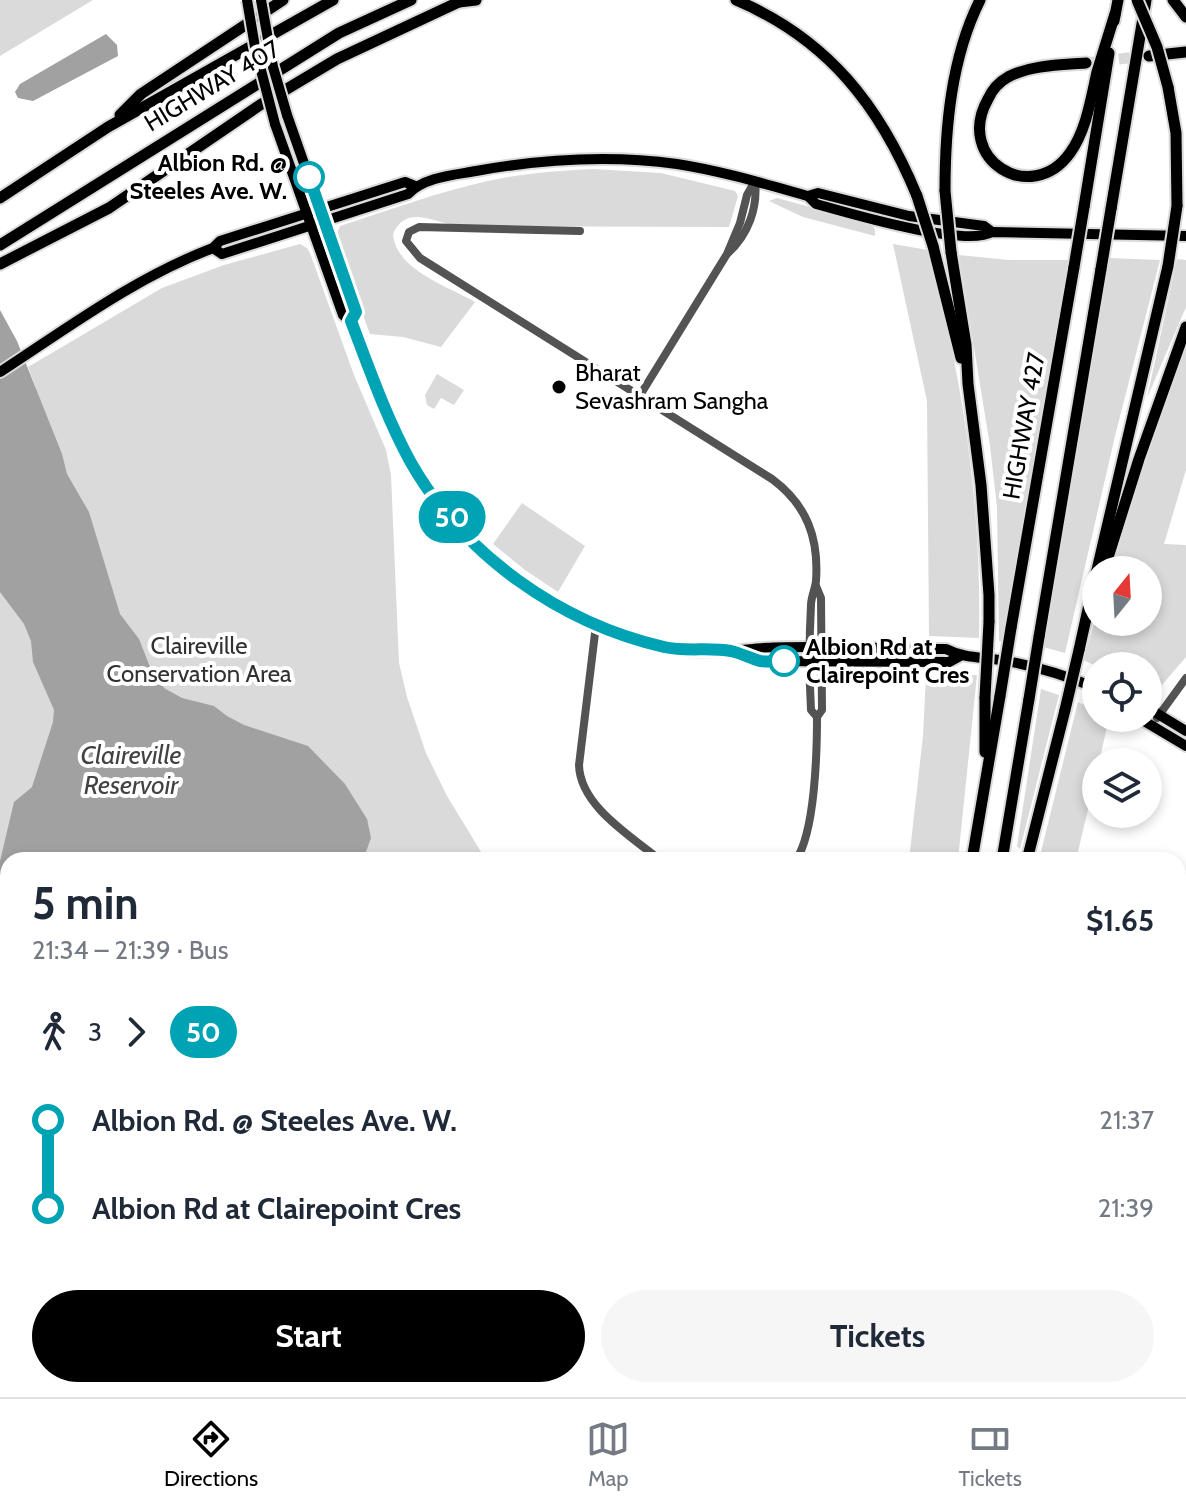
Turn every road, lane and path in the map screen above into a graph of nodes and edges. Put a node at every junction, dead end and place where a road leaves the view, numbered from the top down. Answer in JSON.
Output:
{"nodes":[{"id":1,"x":247,"y":0,"type":"edge"},
{"id":2,"x":261,"y":0,"type":"edge"},
{"id":3,"x":283,"y":0,"type":"edge"},
{"id":4,"x":333,"y":0,"type":"edge"},
{"id":5,"x":411,"y":0,"type":"edge"},
{"id":6,"x":476,"y":0,"type":"edge"},
{"id":7,"x":736,"y":0,"type":"edge"},
{"id":8,"x":1118,"y":0,"type":"edge"},
{"id":9,"x":1137,"y":0,"type":"edge"},
{"id":10,"x":1146,"y":0,"type":"edge"},
{"id":11,"x":1173,"y":0,"type":"edge"},
{"id":12,"x":461,"y":1,"type":"edge"},
{"id":13,"x":979,"y":3,"type":"edge"},
{"id":14,"x":1115,"y":14,"type":"junction"},
{"id":15,"x":1186,"y":17,"type":"edge"},
{"id":16,"x":1186,"y":52,"type":"edge"},
{"id":17,"x":1149,"y":56,"type":"tunnel mouth"},
{"id":18,"x":1086,"y":63,"type":"tunnel mouth"},
{"id":19,"x":108,"y":127,"type":"junction"},
{"id":20,"x":755,"y":181,"type":"junction"},
{"id":21,"x":415,"y":186,"type":"junction"},
{"id":22,"x":0,"y":198,"type":"edge"},
{"id":23,"x":320,"y":209,"type":"junction"},
{"id":24,"x":306,"y":213,"type":"junction"},
{"id":25,"x":324,"y":221,"type":"junction"},
{"id":26,"x":311,"y":225,"type":"junction"},
{"id":27,"x":580,"y":231,"type":"dead end"},
{"id":28,"x":1186,"y":236,"type":"edge"},
{"id":29,"x":0,"y":245,"type":"edge"},
{"id":30,"x":213,"y":248,"type":"junction"},
{"id":31,"x":0,"y":264,"type":"edge"},
{"id":32,"x":351,"y":321,"type":"junction"},
{"id":33,"x":1186,"y":327,"type":"edge"},
{"id":34,"x":0,"y":372,"type":"edge"},
{"id":35,"x":968,"y":384,"type":"junction"},
{"id":36,"x":639,"y":397,"type":"junction"},
{"id":37,"x":1100,"y":556,"type":"edge"},
{"id":38,"x":1108,"y":556,"type":"edge"},
{"id":39,"x":596,"y":625,"type":"junction"},
{"id":40,"x":1082,"y":636,"type":"edge"},
{"id":41,"x":1083,"y":636,"type":"edge"},
{"id":42,"x":815,"y":649,"type":"junction"},
{"id":43,"x":1079,"y":650,"type":"junction"},
{"id":44,"x":729,"y":651,"type":"junction"},
{"id":45,"x":960,"y":656,"type":"junction"},
{"id":46,"x":814,"y":661,"type":"junction"},
{"id":47,"x":1186,"y":678,"type":"edge"},
{"id":48,"x":1082,"y":683,"type":"edge"},
{"id":49,"x":1162,"y":710,"type":"edge"},
{"id":50,"x":1162,"y":716,"type":"edge"},
{"id":51,"x":1162,"y":731,"type":"edge"},
{"id":52,"x":1186,"y":731,"type":"edge"},
{"id":53,"x":1186,"y":746,"type":"edge"},
{"id":54,"x":984,"y":786,"type":"junction"},
{"id":55,"x":651,"y":852,"type":"edge"},
{"id":56,"x":800,"y":852,"type":"edge"},
{"id":57,"x":973,"y":852,"type":"edge"},
{"id":58,"x":1003,"y":852,"type":"edge"},
{"id":59,"x":1029,"y":852,"type":"edge"}],
"edges":[{"from":1,"to":24,"type":"main road","bridge":true},
{"from":2,"to":23,"type":"main road","bridge":true},
{"from":3,"to":19,"type":"highway"},
{"from":4,"to":19,"type":"highway","name":"HIGHWAY 407"},
{"from":5,"to":29,"type":"highway","name":"HIGHWAY 407"},
{"from":6,"to":12,"type":"highway"},
{"from":7,"to":35,"type":"highway","bridge":true},
{"from":8,"to":14,"type":"highway","name":"HIGHWAY 427"},
{"from":9,"to":37,"type":"highway","bridge":true},
{"from":10,"to":58,"type":"highway","bridge":true},
{"from":11,"to":15,"type":"highway"},
{"from":12,"to":31,"type":"highway"},
{"from":13,"to":35,"type":"highway","bridge":true},
{"from":14,"to":18,"type":"highway"},
{"from":14,"to":54,"type":"highway","name":"HIGHWAY 427","bridge":true},
{"from":16,"to":17,"type":"highway"},
{"from":19,"to":22,"type":"highway","name":"HIGHWAY 407"},
{"from":20,"to":21,"type":"main road"},
{"from":20,"to":28,"type":"main road"},
{"from":20,"to":36,"type":"street"},
{"from":21,"to":23,"type":"main road"},
{"from":21,"to":25,"type":"main road"},
{"from":23,"to":24,"type":"main road"},
{"from":23,"to":25,"type":"main road"},
{"from":24,"to":26,"type":"main road"},
{"from":24,"to":30,"type":"main road"},
{"from":25,"to":26,"type":"main road"},
{"from":25,"to":32,"type":"main road"},
{"from":26,"to":30,"type":"main road"},
{"from":26,"to":32,"type":"main road"},
{"from":27,"to":36,"type":"street"},
{"from":30,"to":34,"type":"main road"},
{"from":32,"to":39,"type":"main road"},
{"from":33,"to":38,"type":"highway"},
{"from":35,"to":54,"type":"highway","bridge":true},
{"from":36,"to":42,"type":"street"},
{"from":39,"to":44,"type":"main road"},
{"from":39,"to":55,"type":"street"},
{"from":40,"to":43,"type":"highway"},
{"from":41,"to":43,"type":"highway"},
{"from":42,"to":44,"type":"main road"},
{"from":42,"to":45,"type":"main road"},
{"from":42,"to":46,"type":"street"},
{"from":43,"to":59,"type":"highway","bridge":true},
{"from":44,"to":46,"type":"main road"},
{"from":45,"to":46,"type":"main road"},
{"from":45,"to":48,"type":"main road"},
{"from":46,"to":56,"type":"street"},
{"from":47,"to":49,"type":"street"},
{"from":50,"to":52,"type":"main road"},
{"from":51,"to":53,"type":"main road"},
{"from":54,"to":57,"type":"highway","name":"HIGHWAY 427"}]}
